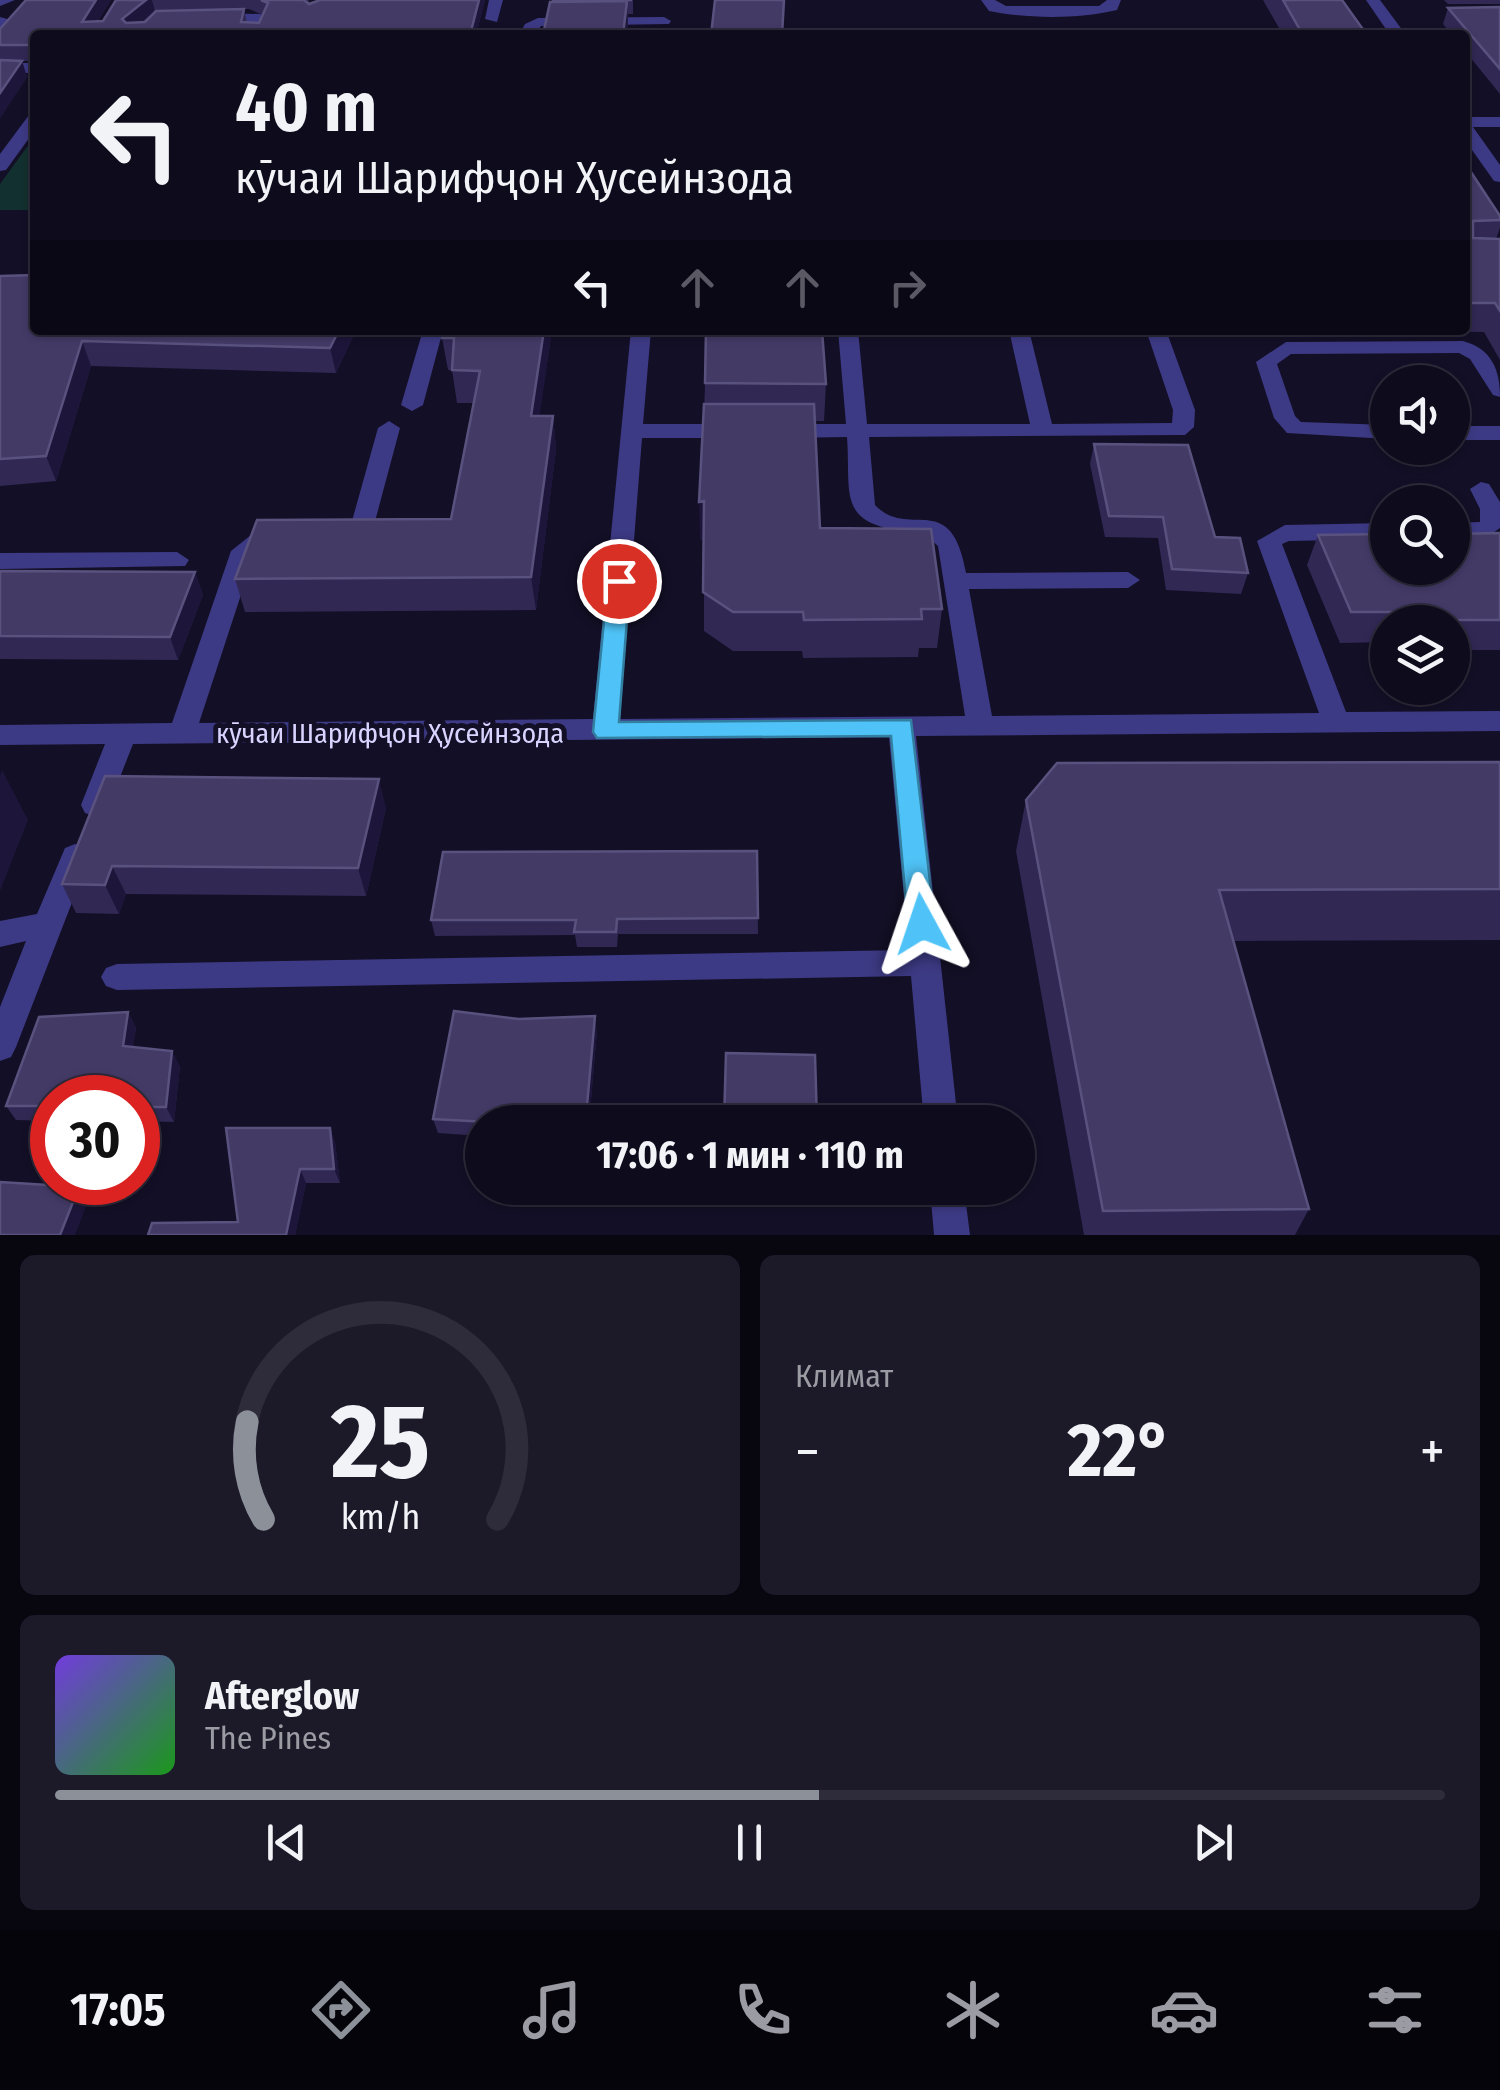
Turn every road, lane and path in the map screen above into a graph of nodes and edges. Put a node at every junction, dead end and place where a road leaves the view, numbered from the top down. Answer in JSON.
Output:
{"nodes":[{"id":1,"x":8,"y":0,"type":"edge"},
{"id":2,"x":496,"y":0,"type":"edge"},
{"id":3,"x":666,"y":0,"type":"edge"},
{"id":4,"x":988,"y":0,"type":"edge"},
{"id":5,"x":1114,"y":0,"type":"edge"},
{"id":6,"x":1373,"y":0,"type":"edge"},
{"id":7,"x":0,"y":2,"type":"edge"},
{"id":8,"x":190,"y":18,"type":"edge"},
{"id":9,"x":492,"y":19,"type":"dead end"},
{"id":10,"x":664,"y":28,"type":"edge"},
{"id":11,"x":256,"y":30,"type":"edge"},
{"id":12,"x":529,"y":30,"type":"edge"},
{"id":13,"x":1394,"y":30,"type":"edge"},
{"id":14,"x":0,"y":68,"type":"edge"},
{"id":15,"x":30,"y":68,"type":"edge"},
{"id":16,"x":1470,"y":110,"type":"edge"},
{"id":17,"x":1500,"y":110,"type":"edge"},
{"id":18,"x":1500,"y":122,"type":"edge"},
{"id":19,"x":30,"y":125,"type":"edge"},
{"id":20,"x":1470,"y":125,"type":"edge"},
{"id":21,"x":1470,"y":132,"type":"edge"},
{"id":22,"x":0,"y":166,"type":"edge"},
{"id":23,"x":1500,"y":177,"type":"edge"},
{"id":24,"x":432,"y":335,"type":"edge"},
{"id":25,"x":641,"y":335,"type":"edge"},
{"id":26,"x":848,"y":335,"type":"edge"},
{"id":27,"x":1021,"y":335,"type":"edge"},
{"id":28,"x":1158,"y":335,"type":"edge"},
{"id":29,"x":1500,"y":391,"type":"edge"},
{"id":30,"x":412,"y":405,"type":"dead end"},
{"id":31,"x":389,"y":428,"type":"dead end"},
{"id":32,"x":633,"y":431,"type":"junction"},
{"id":33,"x":857,"y":431,"type":"junction"},
{"id":34,"x":1370,"y":431,"type":"edge"},
{"id":35,"x":1043,"y":432,"type":"junction"},
{"id":36,"x":1470,"y":433,"type":"edge"},
{"id":37,"x":1500,"y":433,"type":"edge"},
{"id":38,"x":1481,"y":488,"type":"dead end"},
{"id":39,"x":1470,"y":529,"type":"edge"},
{"id":40,"x":1370,"y":531,"type":"edge"},
{"id":41,"x":176,"y":560,"type":"dead end"},
{"id":42,"x":0,"y":561,"type":"edge"},
{"id":43,"x":1128,"y":580,"type":"dead end"},
{"id":44,"x":956,"y":581,"type":"junction"},
{"id":45,"x":1500,"y":721,"type":"edge"},
{"id":46,"x":1336,"y":722,"type":"junction"},
{"id":47,"x":980,"y":726,"type":"junction"},
{"id":48,"x":902,"y":727,"type":"junction"},
{"id":49,"x":606,"y":732,"type":"junction"},
{"id":50,"x":123,"y":734,"type":"junction"},
{"id":51,"x":182,"y":734,"type":"junction"},
{"id":52,"x":0,"y":735,"type":"edge"},
{"id":53,"x":49,"y":924,"type":"junction"},
{"id":54,"x":0,"y":934,"type":"edge"},
{"id":55,"x":926,"y":964,"type":"junction"},
{"id":56,"x":117,"y":978,"type":"dead end"},
{"id":57,"x":0,"y":1047,"type":"edge"},
{"id":58,"x":939,"y":1105,"type":"edge"},
{"id":59,"x":949,"y":1205,"type":"edge"},
{"id":60,"x":952,"y":1235,"type":"edge"}],
"edges":[{"from":1,"to":7,"type":"street"},
{"from":2,"to":9,"type":"street"},
{"from":3,"to":10,"type":"street"},
{"from":4,"to":5,"type":"street"},
{"from":6,"to":13,"type":"street"},
{"from":8,"to":11,"type":"street"},
{"from":10,"to":12,"type":"street"},
{"from":14,"to":15,"type":"street"},
{"from":16,"to":17,"type":"street"},
{"from":18,"to":20,"type":"street"},
{"from":19,"to":22,"type":"street"},
{"from":21,"to":23,"type":"street"},
{"from":24,"to":30,"type":"street"},
{"from":25,"to":32,"type":"street"},
{"from":26,"to":33,"type":"street"},
{"from":27,"to":35,"type":"street"},
{"from":28,"to":35,"type":"street"},
{"from":29,"to":34,"type":"street"},
{"from":31,"to":51,"type":"street"},
{"from":32,"to":33,"type":"street"},
{"from":32,"to":49,"type":"street"},
{"from":33,"to":35,"type":"street"},
{"from":33,"to":44,"type":"street"},
{"from":36,"to":37,"type":"street"},
{"from":38,"to":39,"type":"street"},
{"from":40,"to":46,"type":"street"},
{"from":41,"to":42,"type":"street"},
{"from":43,"to":44,"type":"street"},
{"from":44,"to":47,"type":"street"},
{"from":45,"to":46,"type":"street","name":"кӯчаи Шарифҷон Ҳусейнзода"},
{"from":46,"to":47,"type":"street","name":"кӯчаи Шарифҷон Ҳусейнзода"},
{"from":47,"to":48,"type":"street","name":"кӯчаи Шарифҷон Ҳусейнзода"},
{"from":48,"to":49,"type":"street","name":"кӯчаи Шарифҷон Ҳусейнзода"},
{"from":48,"to":55,"type":"street"},
{"from":49,"to":51,"type":"street","name":"кӯчаи Шарифҷон Ҳусейнзода"},
{"from":50,"to":51,"type":"street","name":"кӯчаи Шарифҷон Ҳусейнзода"},
{"from":50,"to":52,"type":"street","name":"кӯчаи Шарифҷон Ҳусейнзода"},
{"from":50,"to":53,"type":"street"},
{"from":53,"to":54,"type":"street"},
{"from":53,"to":57,"type":"street"},
{"from":55,"to":56,"type":"street"},
{"from":55,"to":58,"type":"street"},
{"from":59,"to":60,"type":"street"}]}
